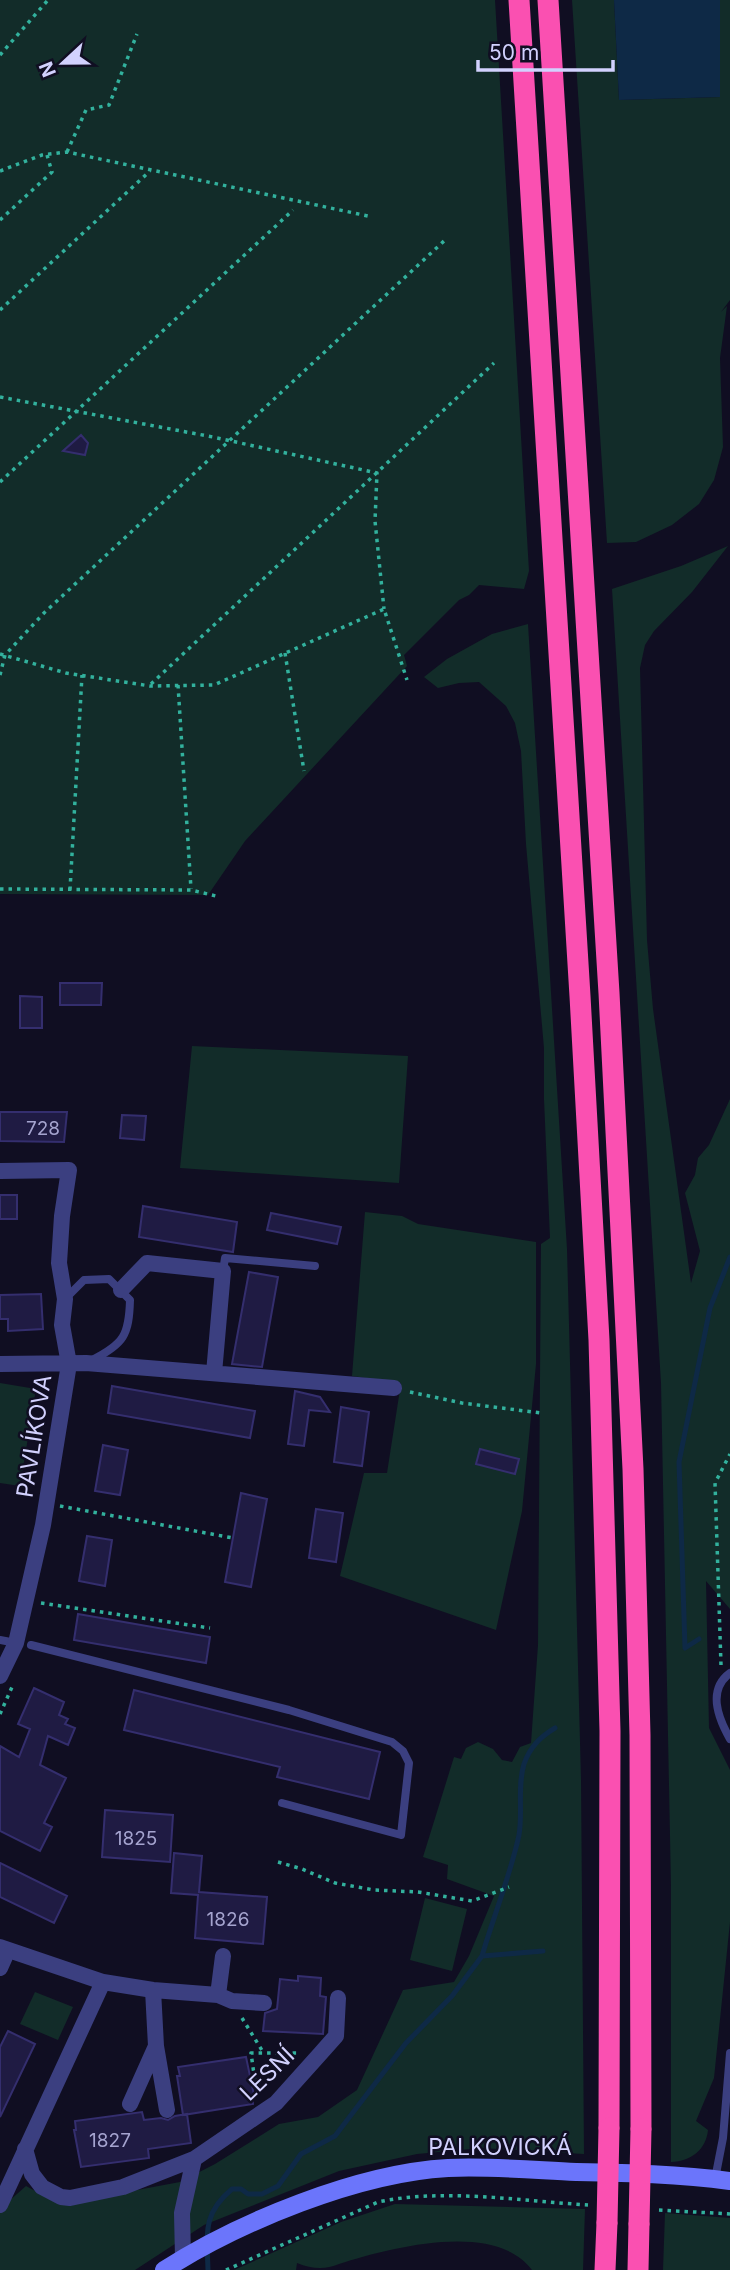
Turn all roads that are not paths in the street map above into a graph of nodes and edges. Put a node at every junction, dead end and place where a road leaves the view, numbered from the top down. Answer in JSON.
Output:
{"nodes":[{"id":1,"x":519,"y":0,"type":"edge"},
{"id":2,"x":548,"y":0,"type":"edge"},
{"id":3,"x":0,"y":1171,"type":"edge"},
{"id":4,"x":315,"y":1266,"type":"dead end"},
{"id":5,"x":223,"y":1270,"type":"junction"},
{"id":6,"x":121,"y":1290,"type":"junction"},
{"id":7,"x":65,"y":1299,"type":"junction"},
{"id":8,"x":86,"y":1363,"type":"junction"},
{"id":9,"x":0,"y":1364,"type":"edge"},
{"id":10,"x":69,"y":1364,"type":"junction"},
{"id":11,"x":214,"y":1373,"type":"junction"},
{"id":12,"x":394,"y":1388,"type":"road end"},
{"id":13,"x":16,"y":1643,"type":"edge"},
{"id":14,"x":730,"y":1673,"type":"edge"},
{"id":15,"x":0,"y":1676,"type":"edge"},
{"id":16,"x":730,"y":1739,"type":"edge"},
{"id":17,"x":282,"y":1803,"type":"dead end"},
{"id":18,"x":4,"y":1949,"type":"edge"},
{"id":19,"x":223,"y":1956,"type":"dead end"},
{"id":20,"x":0,"y":1968,"type":"edge"},
{"id":21,"x":103,"y":1982,"type":"junction"},
{"id":22,"x":153,"y":1990,"type":"junction"},
{"id":23,"x":225,"y":1998,"type":"junction"},
{"id":24,"x":338,"y":1998,"type":"dead end"},
{"id":25,"x":264,"y":2003,"type":"dead end"},
{"id":26,"x":156,"y":2046,"type":"junction"},
{"id":27,"x":730,"y":2053,"type":"edge"},
{"id":28,"x":130,"y":2104,"type":"dead end"},
{"id":29,"x":167,"y":2110,"type":"dead end"},
{"id":30,"x":26,"y":2149,"type":"junction"},
{"id":31,"x":194,"y":2160,"type":"junction"},
{"id":32,"x":723,"y":2180,"type":"edge"},
{"id":33,"x":0,"y":2205,"type":"edge"},
{"id":34,"x":188,"y":2256,"type":"junction"},
{"id":35,"x":164,"y":2270,"type":"edge"},
{"id":36,"x":605,"y":2270,"type":"edge"},
{"id":37,"x":638,"y":2270,"type":"edge"}],
"edges":[{"from":1,"to":36,"type":"highway","bridge":true},
{"from":2,"to":37,"type":"highway","bridge":true},
{"from":3,"to":7,"type":"street","name":"PAVLÍKOVA"},
{"from":4,"to":5,"type":"lane"},
{"from":5,"to":6,"type":"street"},
{"from":5,"to":11,"type":"street"},
{"from":6,"to":7,"type":"lane"},
{"from":6,"to":8,"type":"lane"},
{"from":7,"to":10,"type":"street","name":"PAVLÍKOVA"},
{"from":8,"to":10,"type":"street","name":"PAVLÍKOVA"},
{"from":8,"to":11,"type":"street","name":"PAVLÍKOVA"},
{"from":9,"to":10,"type":"street"},
{"from":10,"to":13,"type":"street","name":"PAVLÍKOVA"},
{"from":11,"to":12,"type":"street","name":"PAVLÍKOVA"},
{"from":13,"to":15,"type":"street","name":"PAVLÍKOVA"},
{"from":13,"to":17,"type":"lane"},
{"from":14,"to":16,"type":"lane"},
{"from":18,"to":20,"type":"street"},
{"from":18,"to":21,"type":"street"},
{"from":19,"to":23,"type":"street"},
{"from":21,"to":22,"type":"street"},
{"from":21,"to":30,"type":"street"},
{"from":22,"to":23,"type":"street"},
{"from":22,"to":26,"type":"street"},
{"from":23,"to":25,"type":"street"},
{"from":24,"to":31,"type":"street","name":"LESNÍ"},
{"from":26,"to":28,"type":"street"},
{"from":26,"to":29,"type":"street"},
{"from":27,"to":32,"type":"lane"},
{"from":30,"to":31,"type":"street","name":"LESNÍ"},
{"from":30,"to":33,"type":"street"},
{"from":31,"to":34,"type":"street"},
{"from":32,"to":34,"type":"street","name":"PALKOVICKÁ"},
{"from":34,"to":35,"type":"street","name":"PALKOVICKÁ"}]}
